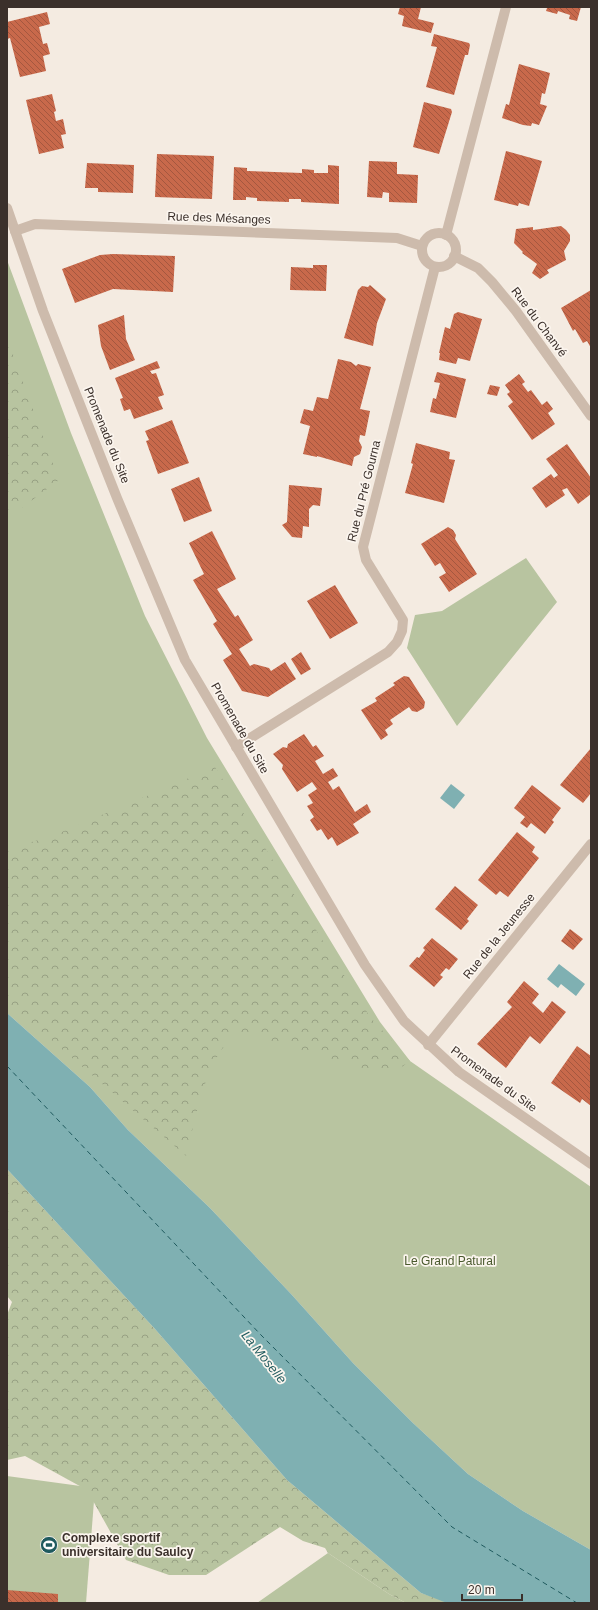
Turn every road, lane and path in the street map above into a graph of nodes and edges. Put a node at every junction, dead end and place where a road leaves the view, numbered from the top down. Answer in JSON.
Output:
{"nodes":[{"id":1,"x":506,"y":7,"type":"edge"},
{"id":2,"x":7,"y":208,"type":"edge"},
{"id":3,"x":15,"y":231,"type":"junction"},
{"id":4,"x":446,"y":236,"type":"junction"},
{"id":5,"x":422,"y":246,"type":"junction"},
{"id":6,"x":454,"y":256,"type":"junction"},
{"id":7,"x":435,"y":267,"type":"junction"},
{"id":8,"x":591,"y":416,"type":"edge"},
{"id":9,"x":236,"y":747,"type":"junction"},
{"id":10,"x":591,"y":844,"type":"edge"},
{"id":11,"x":428,"y":1045,"type":"junction"},
{"id":12,"x":591,"y":1164,"type":"edge"}],
"edges":[{"from":1,"to":4,"type":"street"},
{"from":2,"to":3,"type":"street","name":"Promenade du Site"},
{"from":3,"to":5,"type":"street","name":"Rue des Mésanges"},
{"from":3,"to":9,"type":"street","name":"Promenade du Site"},
{"from":4,"to":5,"type":"street"},
{"from":4,"to":6,"type":"street"},
{"from":5,"to":7,"type":"street"},
{"from":6,"to":7,"type":"street"},
{"from":6,"to":8,"type":"street","name":"Rue du Chanvé"},
{"from":7,"to":9,"type":"street","name":"Rue du Pré Gourna"},
{"from":9,"to":11,"type":"street","name":"Promenade du Site"},
{"from":10,"to":11,"type":"street","name":"Rue de la Jeunesse"},
{"from":11,"to":12,"type":"street","name":"Promenade du Site"}]}
